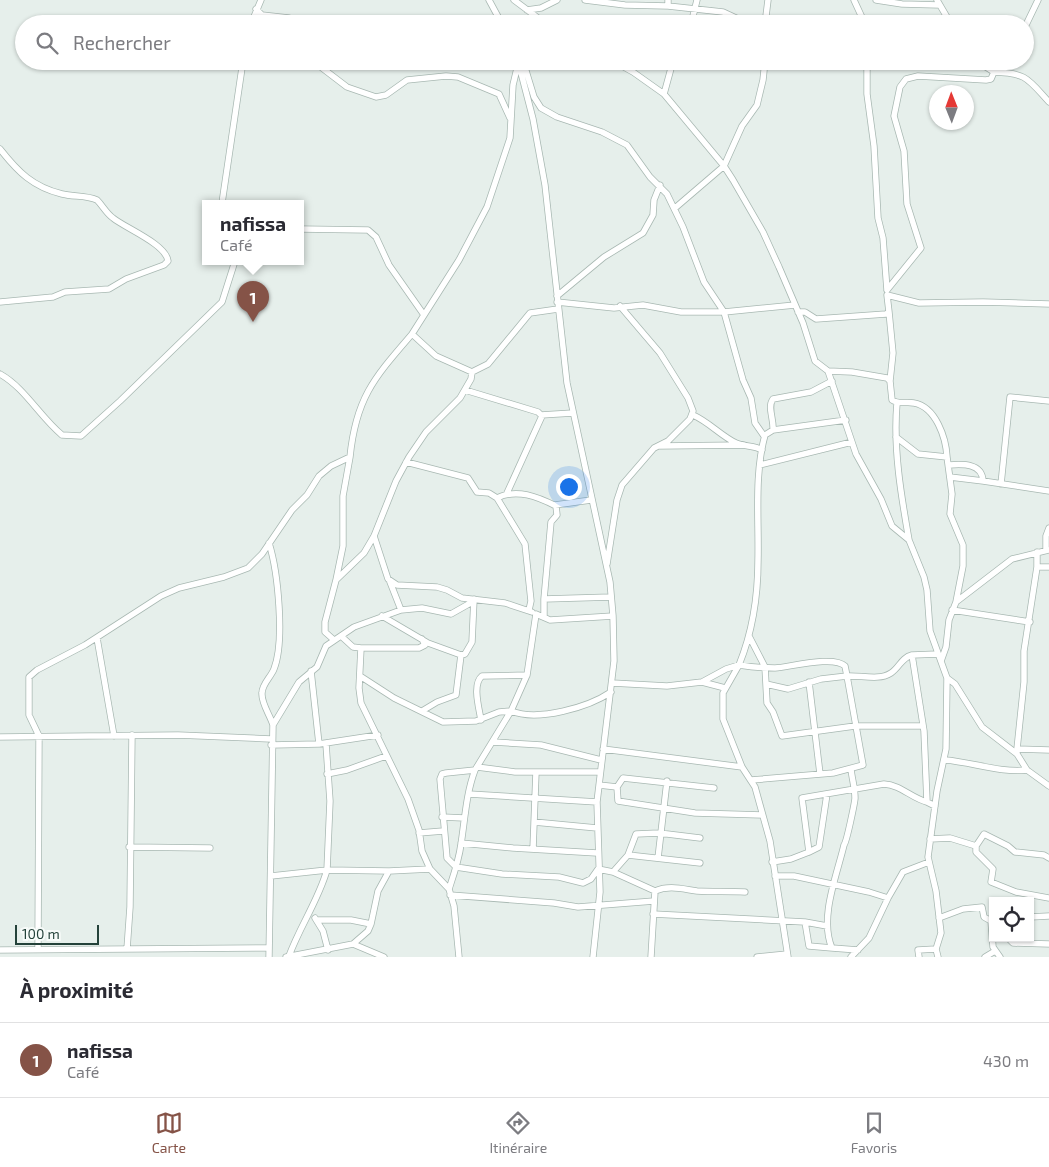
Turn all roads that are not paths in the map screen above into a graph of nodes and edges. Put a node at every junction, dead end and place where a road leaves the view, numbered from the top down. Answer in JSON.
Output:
{"nodes":[{"id":1,"x":261,"y":0,"type":"edge"},
{"id":2,"x":489,"y":0,"type":"edge"},
{"id":3,"x":514,"y":0,"type":"edge"},
{"id":4,"x":557,"y":0,"type":"edge"},
{"id":5,"x":585,"y":0,"type":"edge"},
{"id":6,"x":697,"y":0,"type":"edge"},
{"id":7,"x":768,"y":0,"type":"edge"},
{"id":8,"x":854,"y":0,"type":"edge"},
{"id":9,"x":876,"y":0,"type":"edge"},
{"id":10,"x":1038,"y":0,"type":"edge"},
{"id":11,"x":938,"y":2,"type":"edge"},
{"id":12,"x":668,"y":3,"type":"edge"},
{"id":13,"x":256,"y":8,"type":"junction"},
{"id":14,"x":694,"y":9,"type":"junction"},
{"id":15,"x":527,"y":10,"type":"junction"},
{"id":16,"x":253,"y":15,"type":"edge"},
{"id":17,"x":269,"y":15,"type":"edge"},
{"id":18,"x":497,"y":15,"type":"edge"},
{"id":19,"x":534,"y":15,"type":"edge"},
{"id":20,"x":693,"y":15,"type":"edge"},
{"id":21,"x":730,"y":15,"type":"edge"},
{"id":22,"x":766,"y":15,"type":"edge"},
{"id":23,"x":862,"y":15,"type":"edge"},
{"id":24,"x":946,"y":15,"type":"edge"},
{"id":25,"x":1031,"y":15,"type":"edge"},
{"id":26,"x":242,"y":70,"type":"edge"},
{"id":27,"x":325,"y":70,"type":"edge"},
{"id":28,"x":518,"y":70,"type":"edge"},
{"id":29,"x":522,"y":70,"type":"edge"},
{"id":30,"x":523,"y":70,"type":"edge"},
{"id":31,"x":629,"y":70,"type":"edge"},
{"id":32,"x":671,"y":70,"type":"edge"},
{"id":33,"x":764,"y":70,"type":"edge"},
{"id":34,"x":867,"y":70,"type":"edge"},
{"id":35,"x":991,"y":70,"type":"edge"},
{"id":36,"x":994,"y":72,"type":"junction"},
{"id":37,"x":664,"y":94,"type":"junction"},
{"id":38,"x":1049,"y":102,"type":"edge"},
{"id":39,"x":512,"y":124,"type":"junction"},
{"id":40,"x":0,"y":149,"type":"edge"},
{"id":41,"x":724,"y":166,"type":"junction"},
{"id":42,"x":660,"y":185,"type":"junction"},
{"id":43,"x":222,"y":200,"type":"edge"},
{"id":44,"x":675,"y":208,"type":"junction"},
{"id":45,"x":304,"y":229,"type":"edge"},
{"id":46,"x":234,"y":265,"type":"edge"},
{"id":47,"x":887,"y":293,"type":"junction"},
{"id":48,"x":0,"y":302,"type":"edge"},
{"id":49,"x":557,"y":302,"type":"junction"},
{"id":50,"x":1049,"y":304,"type":"edge"},
{"id":51,"x":795,"y":305,"type":"junction"},
{"id":52,"x":620,"y":306,"type":"junction"},
{"id":53,"x":724,"y":312,"type":"junction"},
{"id":54,"x":798,"y":312,"type":"junction"},
{"id":55,"x":889,"y":312,"type":"junction"},
{"id":56,"x":424,"y":315,"type":"junction"},
{"id":57,"x":412,"y":334,"type":"junction"},
{"id":58,"x":828,"y":371,"type":"junction"},
{"id":59,"x":472,"y":372,"type":"junction"},
{"id":60,"x":0,"y":374,"type":"edge"},
{"id":61,"x":832,"y":381,"type":"junction"},
{"id":62,"x":890,"y":381,"type":"junction"},
{"id":63,"x":466,"y":390,"type":"junction"},
{"id":64,"x":1049,"y":401,"type":"edge"},
{"id":65,"x":896,"y":403,"type":"junction"},
{"id":66,"x":573,"y":413,"type":"junction"},
{"id":67,"x":541,"y":415,"type":"junction"},
{"id":68,"x":693,"y":415,"type":"junction"},
{"id":69,"x":846,"y":420,"type":"junction"},
{"id":70,"x":773,"y":430,"type":"junction"},
{"id":71,"x":764,"y":436,"type":"junction"},
{"id":72,"x":896,"y":437,"type":"junction"},
{"id":73,"x":852,"y":442,"type":"junction"},
{"id":74,"x":744,"y":445,"type":"junction"},
{"id":75,"x":658,"y":446,"type":"junction"},
{"id":76,"x":762,"y":450,"type":"junction"},
{"id":77,"x":350,"y":457,"type":"junction"},
{"id":78,"x":947,"y":457,"type":"junction"},
{"id":79,"x":406,"y":462,"type":"junction"},
{"id":80,"x":760,"y":465,"type":"junction"},
{"id":81,"x":949,"y":465,"type":"junction"},
{"id":82,"x":950,"y":477,"type":"junction"},
{"id":83,"x":983,"y":482,"type":"junction"},
{"id":84,"x":1001,"y":484,"type":"junction"},
{"id":85,"x":1049,"y":491,"type":"edge"},
{"id":86,"x":507,"y":494,"type":"junction"},
{"id":87,"x":497,"y":498,"type":"junction"},
{"id":88,"x":591,"y":500,"type":"junction"},
{"id":89,"x":555,"y":505,"type":"junction"},
{"id":90,"x":1049,"y":528,"type":"edge"},
{"id":91,"x":374,"y":536,"type":"junction"},
{"id":92,"x":909,"y":540,"type":"junction"},
{"id":93,"x":269,"y":543,"type":"junction"},
{"id":94,"x":1048,"y":550,"type":"edge"},
{"id":95,"x":1037,"y":552,"type":"junction"},
{"id":96,"x":1037,"y":567,"type":"junction"},
{"id":97,"x":1049,"y":567,"type":"edge"},
{"id":98,"x":607,"y":569,"type":"junction"},
{"id":99,"x":388,"y":579,"type":"junction"},
{"id":100,"x":336,"y":580,"type":"junction"},
{"id":101,"x":611,"y":597,"type":"junction"},
{"id":102,"x":544,"y":598,"type":"junction"},
{"id":103,"x":474,"y":600,"type":"junction"},
{"id":104,"x":956,"y":602,"type":"junction"},
{"id":105,"x":401,"y":610,"type":"junction"},
{"id":106,"x":529,"y":610,"type":"junction"},
{"id":107,"x":952,"y":610,"type":"junction"},
{"id":108,"x":536,"y":614,"type":"junction"},
{"id":109,"x":382,"y":616,"type":"junction"},
{"id":110,"x":544,"y":616,"type":"junction"},
{"id":111,"x":613,"y":616,"type":"junction"},
{"id":112,"x":1030,"y":622,"type":"junction"},
{"id":113,"x":341,"y":636,"type":"junction"},
{"id":114,"x":749,"y":636,"type":"junction"},
{"id":115,"x":97,"y":638,"type":"junction"},
{"id":116,"x":422,"y":639,"type":"junction"},
{"id":117,"x":334,"y":640,"type":"junction"},
{"id":118,"x":362,"y":648,"type":"junction"},
{"id":119,"x":938,"y":654,"type":"junction"},
{"id":120,"x":461,"y":655,"type":"junction"},
{"id":121,"x":912,"y":655,"type":"junction"},
{"id":122,"x":941,"y":661,"type":"junction"},
{"id":123,"x":739,"y":665,"type":"junction"},
{"id":124,"x":765,"y":668,"type":"junction"},
{"id":125,"x":311,"y":672,"type":"junction"},
{"id":126,"x":527,"y":675,"type":"junction"},
{"id":127,"x":360,"y":676,"type":"junction"},
{"id":128,"x":847,"y":676,"type":"junction"},
{"id":129,"x":947,"y":678,"type":"junction"},
{"id":130,"x":702,"y":682,"type":"junction"},
{"id":131,"x":809,"y":682,"type":"junction"},
{"id":132,"x":612,"y":683,"type":"junction"},
{"id":133,"x":766,"y":684,"type":"junction"},
{"id":134,"x":725,"y":688,"type":"junction"},
{"id":135,"x":612,"y":692,"type":"junction"},
{"id":136,"x":422,"y":711,"type":"junction"},
{"id":137,"x":512,"y":711,"type":"junction"},
{"id":138,"x":481,"y":720,"type":"junction"},
{"id":139,"x":273,"y":725,"type":"junction"},
{"id":140,"x":855,"y":726,"type":"junction"},
{"id":141,"x":923,"y":726,"type":"junction"},
{"id":142,"x":816,"y":731,"type":"junction"},
{"id":143,"x":132,"y":735,"type":"junction"},
{"id":144,"x":378,"y":735,"type":"junction"},
{"id":145,"x":39,"y":736,"type":"junction"},
{"id":146,"x":114,"y":736,"type":"junction"},
{"id":147,"x":0,"y":738,"type":"edge"},
{"id":148,"x":271,"y":742,"type":"junction"},
{"id":149,"x":493,"y":742,"type":"junction"},
{"id":150,"x":319,"y":744,"type":"junction"},
{"id":151,"x":326,"y":744,"type":"junction"},
{"id":152,"x":603,"y":749,"type":"junction"},
{"id":153,"x":1049,"y":750,"type":"edge"},
{"id":154,"x":1017,"y":752,"type":"junction"},
{"id":155,"x":386,"y":756,"type":"junction"},
{"id":156,"x":601,"y":760,"type":"junction"},
{"id":157,"x":945,"y":760,"type":"junction"},
{"id":158,"x":742,"y":767,"type":"junction"},
{"id":159,"x":476,"y":769,"type":"junction"},
{"id":160,"x":851,"y":770,"type":"junction"},
{"id":161,"x":1027,"y":770,"type":"junction"},
{"id":162,"x":536,"y":772,"type":"junction"},
{"id":163,"x":600,"y":772,"type":"junction"},
{"id":164,"x":327,"y":774,"type":"junction"},
{"id":165,"x":820,"y":774,"type":"junction"},
{"id":166,"x":751,"y":780,"type":"junction"},
{"id":167,"x":667,"y":781,"type":"junction"},
{"id":168,"x":599,"y":785,"type":"junction"},
{"id":169,"x":1049,"y":786,"type":"edge"},
{"id":170,"x":617,"y":787,"type":"junction"},
{"id":171,"x":714,"y":788,"type":"dead end"},
{"id":172,"x":854,"y":790,"type":"junction"},
{"id":173,"x":469,"y":794,"type":"junction"},
{"id":174,"x":827,"y":794,"type":"junction"},
{"id":175,"x":536,"y":798,"type":"junction"},
{"id":176,"x":597,"y":802,"type":"junction"},
{"id":177,"x":927,"y":802,"type":"junction"},
{"id":178,"x":935,"y":806,"type":"junction"},
{"id":179,"x":663,"y":807,"type":"junction"},
{"id":180,"x":762,"y":815,"type":"junction"},
{"id":181,"x":442,"y":817,"type":"junction"},
{"id":182,"x":464,"y":818,"type":"junction"},
{"id":183,"x":534,"y":822,"type":"junction"},
{"id":184,"x":597,"y":828,"type":"junction"},
{"id":185,"x":443,"y":831,"type":"junction"},
{"id":186,"x":420,"y":833,"type":"junction"},
{"id":187,"x":659,"y":833,"type":"junction"},
{"id":188,"x":700,"y":838,"type":"dead end"},
{"id":189,"x":930,"y":840,"type":"junction"},
{"id":190,"x":461,"y":843,"type":"junction"},
{"id":191,"x":976,"y":846,"type":"junction"},
{"id":192,"x":129,"y":847,"type":"junction"},
{"id":193,"x":210,"y":848,"type":"dead end"},
{"id":194,"x":533,"y":849,"type":"junction"},
{"id":195,"x":809,"y":852,"type":"junction"},
{"id":196,"x":597,"y":853,"type":"junction"},
{"id":197,"x":628,"y":855,"type":"junction"},
{"id":198,"x":658,"y":858,"type":"junction"},
{"id":199,"x":1049,"y":858,"type":"edge"},
{"id":200,"x":772,"y":862,"type":"junction"},
{"id":201,"x":929,"y":862,"type":"junction"},
{"id":202,"x":700,"y":863,"type":"dead end"},
{"id":203,"x":456,"y":867,"type":"junction"},
{"id":204,"x":598,"y":869,"type":"junction"},
{"id":205,"x":327,"y":870,"type":"junction"},
{"id":206,"x":430,"y":870,"type":"junction"},
{"id":207,"x":389,"y":871,"type":"junction"},
{"id":208,"x":614,"y":872,"type":"junction"},
{"id":209,"x":271,"y":876,"type":"junction"},
{"id":210,"x":775,"y":876,"type":"junction"},
{"id":211,"x":835,"y":886,"type":"junction"},
{"id":212,"x":655,"y":891,"type":"junction"},
{"id":213,"x":449,"y":892,"type":"junction"},
{"id":214,"x":745,"y":892,"type":"dead end"},
{"id":215,"x":888,"y":898,"type":"junction"},
{"id":216,"x":1049,"y":898,"type":"edge"},
{"id":217,"x":654,"y":902,"type":"junction"},
{"id":218,"x":598,"y":904,"type":"junction"},
{"id":219,"x":311,"y":913,"type":"junction"},
{"id":220,"x":653,"y":914,"type":"junction"},
{"id":221,"x":1049,"y":916,"type":"edge"},
{"id":222,"x":1034,"y":917,"type":"edge"},
{"id":223,"x":939,"y":918,"type":"junction"},
{"id":224,"x":317,"y":920,"type":"junction"},
{"id":225,"x":989,"y":920,"type":"edge"},
{"id":226,"x":805,"y":922,"type":"junction"},
{"id":227,"x":782,"y":923,"type":"junction"},
{"id":228,"x":371,"y":924,"type":"junction"},
{"id":229,"x":827,"y":926,"type":"junction"},
{"id":230,"x":993,"y":942,"type":"edge"},
{"id":231,"x":1012,"y":942,"type":"edge"},
{"id":232,"x":353,"y":944,"type":"junction"},
{"id":233,"x":1049,"y":944,"type":"edge"},
{"id":234,"x":38,"y":948,"type":"junction"},
{"id":235,"x":269,"y":948,"type":"junction"},
{"id":236,"x":832,"y":948,"type":"junction"},
{"id":237,"x":127,"y":949,"type":"junction"},
{"id":238,"x":936,"y":949,"type":"junction"},
{"id":239,"x":0,"y":950,"type":"edge"},
{"id":240,"x":217,"y":950,"type":"junction"},
{"id":241,"x":328,"y":950,"type":"junction"},
{"id":242,"x":858,"y":950,"type":"junction"},
{"id":243,"x":994,"y":952,"type":"junction"},
{"id":244,"x":370,"y":954,"type":"edge"},
{"id":245,"x":288,"y":956,"type":"edge"},
{"id":246,"x":788,"y":956,"type":"edge"},
{"id":247,"x":218,"y":957,"type":"edge"},
{"id":248,"x":269,"y":957,"type":"edge"},
{"id":249,"x":384,"y":957,"type":"edge"},
{"id":250,"x":459,"y":957,"type":"edge"},
{"id":251,"x":593,"y":957,"type":"edge"},
{"id":252,"x":651,"y":957,"type":"edge"},
{"id":253,"x":757,"y":957,"type":"edge"},
{"id":254,"x":851,"y":957,"type":"edge"},
{"id":255,"x":918,"y":957,"type":"edge"},
{"id":256,"x":938,"y":957,"type":"edge"},
{"id":257,"x":985,"y":957,"type":"edge"},
{"id":258,"x":1000,"y":957,"type":"edge"}],
"edges":[{"from":1,"to":13,"type":"street"},
{"from":2,"to":18,"type":"street"},
{"from":3,"to":15,"type":"street"},
{"from":4,"to":15,"type":"street"},
{"from":5,"to":12,"type":"street"},
{"from":6,"to":14,"type":"street"},
{"from":7,"to":22,"type":"street"},
{"from":8,"to":23,"type":"street"},
{"from":9,"to":11,"type":"street"},
{"from":10,"to":25,"type":"street"},
{"from":11,"to":24,"type":"street"},
{"from":12,"to":14,"type":"street"},
{"from":13,"to":16,"type":"street"},
{"from":13,"to":17,"type":"street"},
{"from":14,"to":20,"type":"street"},
{"from":14,"to":21,"type":"street"},
{"from":15,"to":19,"type":"street"},
{"from":26,"to":43,"type":"street"},
{"from":27,"to":39,"type":"street"},
{"from":28,"to":39,"type":"street"},
{"from":29,"to":49,"type":"street"},
{"from":30,"to":42,"type":"street"},
{"from":31,"to":37,"type":"street"},
{"from":32,"to":37,"type":"street"},
{"from":33,"to":41,"type":"street"},
{"from":34,"to":47,"type":"street"},
{"from":35,"to":36,"type":"street"},
{"from":36,"to":38,"type":"street"},
{"from":36,"to":47,"type":"street"},
{"from":37,"to":41,"type":"street"},
{"from":39,"to":56,"type":"street"},
{"from":40,"to":48,"type":"street"},
{"from":41,"to":44,"type":"street"},
{"from":41,"to":51,"type":"street"},
{"from":42,"to":44,"type":"street"},
{"from":42,"to":49,"type":"street"},
{"from":44,"to":53,"type":"street"},
{"from":45,"to":56,"type":"street"},
{"from":46,"to":60,"type":"street"},
{"from":47,"to":50,"type":"street"},
{"from":47,"to":55,"type":"street"},
{"from":49,"to":52,"type":"street"},
{"from":49,"to":59,"type":"street"},
{"from":49,"to":66,"type":"street"},
{"from":51,"to":53,"type":"street"},
{"from":51,"to":54,"type":"street"},
{"from":52,"to":53,"type":"street"},
{"from":52,"to":68,"type":"street"},
{"from":53,"to":71,"type":"street"},
{"from":54,"to":55,"type":"street"},
{"from":54,"to":58,"type":"street"},
{"from":55,"to":62,"type":"street"},
{"from":56,"to":57,"type":"street"},
{"from":57,"to":59,"type":"street"},
{"from":57,"to":77,"type":"street"},
{"from":58,"to":61,"type":"street"},
{"from":58,"to":62,"type":"street"},
{"from":59,"to":63,"type":"street"},
{"from":61,"to":69,"type":"street"},
{"from":61,"to":70,"type":"street"},
{"from":62,"to":65,"type":"street"},
{"from":63,"to":67,"type":"street"},
{"from":63,"to":79,"type":"street"},
{"from":64,"to":84,"type":"street"},
{"from":65,"to":72,"type":"street"},
{"from":65,"to":78,"type":"street"},
{"from":66,"to":67,"type":"street"},
{"from":66,"to":88,"type":"street"},
{"from":67,"to":86,"type":"street"},
{"from":68,"to":74,"type":"street"},
{"from":68,"to":75,"type":"street"},
{"from":69,"to":70,"type":"street"},
{"from":69,"to":73,"type":"street"},
{"from":70,"to":71,"type":"street"},
{"from":71,"to":76,"type":"street"},
{"from":72,"to":78,"type":"street"},
{"from":72,"to":92,"type":"street"},
{"from":73,"to":80,"type":"street"},
{"from":73,"to":92,"type":"street"},
{"from":74,"to":75,"type":"street"},
{"from":74,"to":76,"type":"street"},
{"from":75,"to":98,"type":"street"},
{"from":76,"to":80,"type":"street"},
{"from":77,"to":93,"type":"street"},
{"from":77,"to":100,"type":"street"},
{"from":78,"to":81,"type":"street"},
{"from":79,"to":87,"type":"street"},
{"from":79,"to":91,"type":"street"},
{"from":80,"to":114,"type":"street"},
{"from":81,"to":82,"type":"street"},
{"from":81,"to":83,"type":"street"},
{"from":82,"to":83,"type":"street"},
{"from":82,"to":104,"type":"street"},
{"from":83,"to":84,"type":"street"},
{"from":84,"to":85,"type":"street"},
{"from":86,"to":87,"type":"street"},
{"from":86,"to":89,"type":"street"},
{"from":87,"to":106,"type":"street"},
{"from":88,"to":89,"type":"street"},
{"from":88,"to":98,"type":"street"},
{"from":89,"to":102,"type":"street"},
{"from":90,"to":94,"type":"street"},
{"from":91,"to":99,"type":"street"},
{"from":91,"to":100,"type":"street"},
{"from":92,"to":119,"type":"street"},
{"from":93,"to":115,"type":"street"},
{"from":93,"to":139,"type":"street"},
{"from":94,"to":95,"type":"street"},
{"from":95,"to":96,"type":"street"},
{"from":95,"to":104,"type":"street"},
{"from":96,"to":97,"type":"street"},
{"from":96,"to":112,"type":"street"},
{"from":98,"to":101,"type":"street"},
{"from":99,"to":103,"type":"street"},
{"from":99,"to":105,"type":"street"},
{"from":100,"to":117,"type":"street"},
{"from":101,"to":102,"type":"street"},
{"from":101,"to":111,"type":"street"},
{"from":102,"to":110,"type":"street"},
{"from":103,"to":105,"type":"street"},
{"from":103,"to":106,"type":"street"},
{"from":103,"to":120,"type":"street"},
{"from":104,"to":107,"type":"street"},
{"from":105,"to":109,"type":"street"},
{"from":106,"to":108,"type":"street"},
{"from":107,"to":112,"type":"street"},
{"from":107,"to":122,"type":"street"},
{"from":108,"to":110,"type":"street"},
{"from":108,"to":126,"type":"street"},
{"from":109,"to":113,"type":"street"},
{"from":109,"to":116,"type":"street"},
{"from":110,"to":111,"type":"street"},
{"from":111,"to":132,"type":"street"},
{"from":112,"to":154,"type":"street"},
{"from":113,"to":117,"type":"street"},
{"from":113,"to":118,"type":"street"},
{"from":114,"to":123,"type":"street"},
{"from":114,"to":124,"type":"street"},
{"from":115,"to":145,"type":"street"},
{"from":115,"to":146,"type":"street"},
{"from":116,"to":118,"type":"street"},
{"from":116,"to":120,"type":"street"},
{"from":117,"to":125,"type":"street"},
{"from":118,"to":127,"type":"street"},
{"from":119,"to":121,"type":"street"},
{"from":119,"to":122,"type":"street"},
{"from":120,"to":136,"type":"street"},
{"from":121,"to":128,"type":"street"},
{"from":121,"to":141,"type":"street"},
{"from":122,"to":129,"type":"street"},
{"from":123,"to":124,"type":"street"},
{"from":123,"to":130,"type":"street"},
{"from":123,"to":134,"type":"street"},
{"from":124,"to":128,"type":"street"},
{"from":124,"to":133,"type":"street"},
{"from":125,"to":139,"type":"street"},
{"from":125,"to":150,"type":"street"},
{"from":126,"to":137,"type":"street"},
{"from":126,"to":138,"type":"street"},
{"from":127,"to":136,"type":"street"},
{"from":127,"to":144,"type":"street"},
{"from":128,"to":131,"type":"street"},
{"from":128,"to":140,"type":"street"},
{"from":129,"to":154,"type":"street"},
{"from":129,"to":157,"type":"street"},
{"from":130,"to":132,"type":"street"},
{"from":130,"to":134,"type":"street"},
{"from":131,"to":133,"type":"street"},
{"from":131,"to":142,"type":"street"},
{"from":132,"to":135,"type":"street"},
{"from":133,"to":142,"type":"street"},
{"from":134,"to":158,"type":"street"},
{"from":135,"to":137,"type":"street"},
{"from":135,"to":152,"type":"street"},
{"from":136,"to":138,"type":"street"},
{"from":137,"to":138,"type":"street"},
{"from":137,"to":149,"type":"street"},
{"from":139,"to":148,"type":"street"},
{"from":140,"to":141,"type":"street"},
{"from":140,"to":142,"type":"street"},
{"from":140,"to":160,"type":"street"},
{"from":141,"to":177,"type":"street"},
{"from":142,"to":165,"type":"street"},
{"from":143,"to":146,"type":"street"},
{"from":143,"to":148,"type":"street"},
{"from":143,"to":192,"type":"street"},
{"from":144,"to":151,"type":"street"},
{"from":144,"to":155,"type":"street"},
{"from":145,"to":146,"type":"street"},
{"from":145,"to":147,"type":"street"},
{"from":145,"to":234,"type":"street"},
{"from":148,"to":150,"type":"street"},
{"from":148,"to":209,"type":"street"},
{"from":149,"to":156,"type":"street"},
{"from":149,"to":159,"type":"street"},
{"from":150,"to":151,"type":"street"},
{"from":151,"to":164,"type":"street"},
{"from":152,"to":156,"type":"street"},
{"from":152,"to":158,"type":"street"},
{"from":153,"to":154,"type":"street"},
{"from":154,"to":161,"type":"street"},
{"from":155,"to":164,"type":"street"},
{"from":155,"to":186,"type":"street"},
{"from":156,"to":163,"type":"street"},
{"from":157,"to":161,"type":"street"},
{"from":157,"to":178,"type":"street"},
{"from":158,"to":166,"type":"street"},
{"from":159,"to":162,"type":"street"},
{"from":159,"to":173,"type":"street"},
{"from":159,"to":181,"type":"street"},
{"from":160,"to":165,"type":"street"},
{"from":160,"to":172,"type":"street"},
{"from":161,"to":169,"type":"street"},
{"from":162,"to":163,"type":"street"},
{"from":162,"to":175,"type":"street"},
{"from":163,"to":168,"type":"street"},
{"from":164,"to":205,"type":"street"},
{"from":165,"to":166,"type":"street"},
{"from":166,"to":180,"type":"street"},
{"from":167,"to":170,"type":"street"},
{"from":167,"to":171,"type":"street"},
{"from":167,"to":179,"type":"street"},
{"from":168,"to":170,"type":"street"},
{"from":168,"to":176,"type":"street"},
{"from":170,"to":179,"type":"street"},
{"from":172,"to":174,"type":"street"},
{"from":172,"to":177,"type":"street"},
{"from":172,"to":211,"type":"street"},
{"from":173,"to":175,"type":"street"},
{"from":173,"to":182,"type":"street"},
{"from":174,"to":195,"type":"street"},
{"from":174,"to":195,"type":"street"},
{"from":175,"to":176,"type":"street"},
{"from":175,"to":183,"type":"street"},
{"from":176,"to":184,"type":"street"},
{"from":177,"to":178,"type":"street"},
{"from":178,"to":189,"type":"street"},
{"from":179,"to":180,"type":"street"},
{"from":179,"to":187,"type":"street"},
{"from":180,"to":200,"type":"street"},
{"from":181,"to":182,"type":"street"},
{"from":181,"to":185,"type":"street"},
{"from":182,"to":190,"type":"street"},
{"from":183,"to":184,"type":"street"},
{"from":183,"to":194,"type":"street"},
{"from":184,"to":196,"type":"street"},
{"from":185,"to":186,"type":"street"},
{"from":185,"to":203,"type":"street"},
{"from":186,"to":206,"type":"street"},
{"from":187,"to":188,"type":"street"},
{"from":187,"to":197,"type":"street"},
{"from":187,"to":198,"type":"street"},
{"from":189,"to":191,"type":"street"},
{"from":189,"to":201,"type":"street"},
{"from":190,"to":194,"type":"street"},
{"from":190,"to":203,"type":"street"},
{"from":191,"to":199,"type":"street"},
{"from":191,"to":216,"type":"street"},
{"from":192,"to":193,"type":"street"},
{"from":192,"to":237,"type":"street"},
{"from":194,"to":196,"type":"street"},
{"from":195,"to":200,"type":"street"},
{"from":196,"to":204,"type":"street"},
{"from":197,"to":198,"type":"street"},
{"from":197,"to":208,"type":"street"},
{"from":198,"to":202,"type":"street"},
{"from":200,"to":210,"type":"street"},
{"from":201,"to":215,"type":"street"},
{"from":201,"to":223,"type":"street"},
{"from":203,"to":204,"type":"street"},
{"from":203,"to":213,"type":"street"},
{"from":204,"to":208,"type":"street"},
{"from":204,"to":218,"type":"street"},
{"from":205,"to":207,"type":"street"},
{"from":205,"to":209,"type":"street"},
{"from":205,"to":219,"type":"street"},
{"from":206,"to":207,"type":"street"},
{"from":206,"to":213,"type":"street"},
{"from":207,"to":228,"type":"street"},
{"from":208,"to":212,"type":"street"},
{"from":209,"to":235,"type":"street"},
{"from":210,"to":211,"type":"street"},
{"from":210,"to":227,"type":"street"},
{"from":211,"to":215,"type":"street"},
{"from":211,"to":229,"type":"street"},
{"from":212,"to":214,"type":"street"},
{"from":212,"to":217,"type":"street"},
{"from":213,"to":218,"type":"street"},
{"from":213,"to":250,"type":"street"},
{"from":215,"to":242,"type":"street"},
{"from":217,"to":218,"type":"street"},
{"from":217,"to":220,"type":"street"},
{"from":218,"to":251,"type":"street"},
{"from":219,"to":224,"type":"street"},
{"from":219,"to":245,"type":"street"},
{"from":220,"to":227,"type":"street"},
{"from":220,"to":252,"type":"street"},
{"from":221,"to":222,"type":"street"},
{"from":223,"to":225,"type":"street"},
{"from":223,"to":238,"type":"street"},
{"from":224,"to":228,"type":"street"},
{"from":224,"to":241,"type":"street"},
{"from":226,"to":227,"type":"street"},
{"from":226,"to":229,"type":"street"},
{"from":226,"to":236,"type":"street"},
{"from":227,"to":246,"type":"street"},
{"from":228,"to":232,"type":"street"},
{"from":229,"to":236,"type":"street"},
{"from":230,"to":243,"type":"street"},
{"from":231,"to":233,"type":"street"},
{"from":232,"to":241,"type":"street"},
{"from":232,"to":244,"type":"street"},
{"from":234,"to":237,"type":"street"},
{"from":234,"to":239,"type":"street"},
{"from":235,"to":240,"type":"street"},
{"from":235,"to":248,"type":"street"},
{"from":236,"to":242,"type":"street"},
{"from":237,"to":240,"type":"street"},
{"from":238,"to":255,"type":"street"},
{"from":238,"to":256,"type":"street"},
{"from":240,"to":247,"type":"street"},
{"from":241,"to":245,"type":"street"},
{"from":242,"to":254,"type":"street"},
{"from":243,"to":257,"type":"street"},
{"from":243,"to":258,"type":"street"},
{"from":244,"to":249,"type":"street"},
{"from":246,"to":253,"type":"street"}]}
